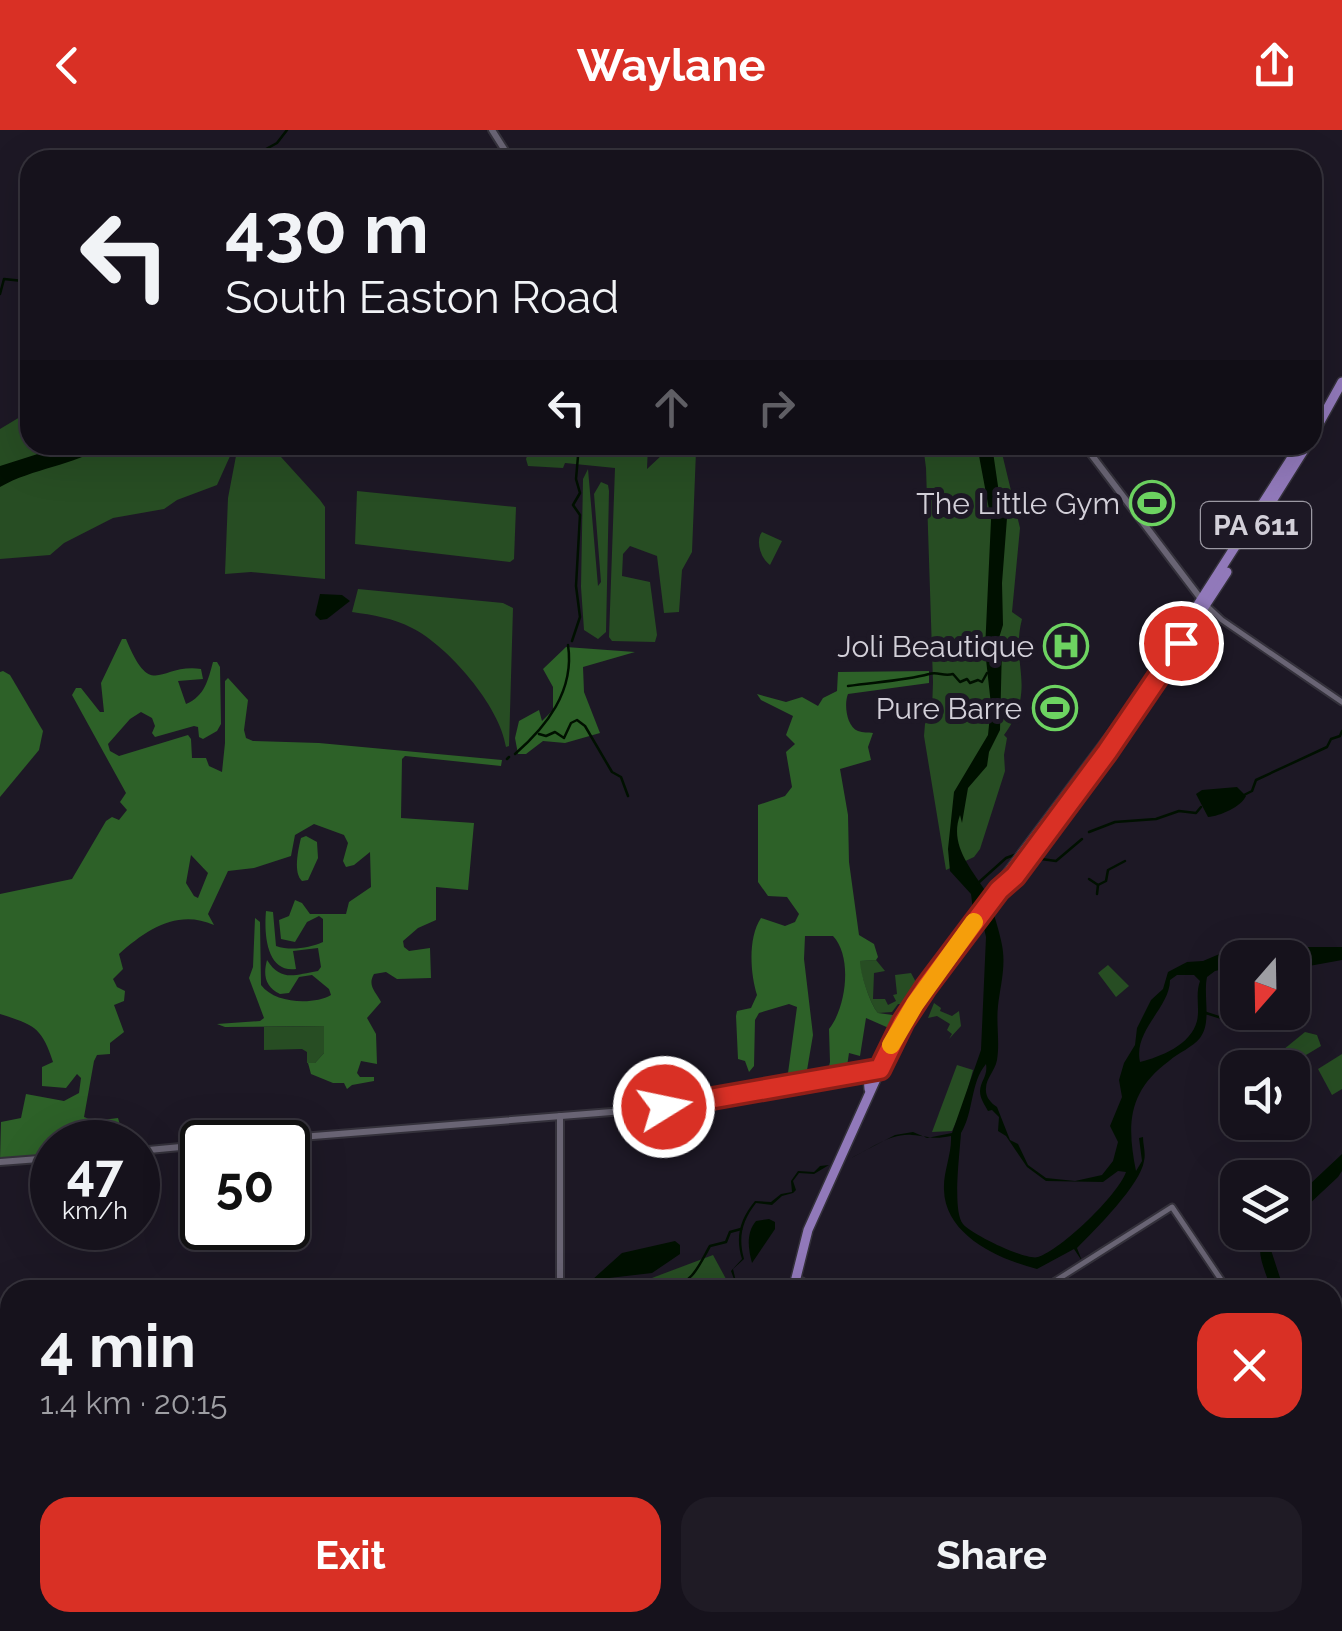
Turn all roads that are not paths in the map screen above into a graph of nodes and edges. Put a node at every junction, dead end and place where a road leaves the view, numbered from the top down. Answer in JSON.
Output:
{"nodes":[{"id":1,"x":1342,"y":382,"type":"edge"},
{"id":2,"x":1325,"y":412,"type":"junction"},
{"id":3,"x":1322,"y":415,"type":"edge"},
{"id":4,"x":1322,"y":418,"type":"edge"},
{"id":5,"x":1092,"y":455,"type":"edge"},
{"id":6,"x":1298,"y":455,"type":"edge"},
{"id":7,"x":1204,"y":602,"type":"junction"},
{"id":8,"x":1342,"y":702,"type":"edge"},
{"id":9,"x":880,"y":1069,"type":"junction"},
{"id":10,"x":858,"y":1073,"type":"junction"},
{"id":11,"x":869,"y":1092,"type":"junction"},
{"id":12,"x":560,"y":1116,"type":"junction"},
{"id":13,"x":310,"y":1136,"type":"edge"},
{"id":14,"x":30,"y":1160,"type":"edge"},
{"id":15,"x":0,"y":1162,"type":"edge"},
{"id":16,"x":560,"y":1280,"type":"edge"},
{"id":17,"x":800,"y":1280,"type":"edge"},
{"id":18,"x":1058,"y":1280,"type":"edge"},
{"id":19,"x":1221,"y":1280,"type":"edge"}],
"edges":[{"from":1,"to":2,"type":"highway"},
{"from":2,"to":3,"type":"highway"},
{"from":2,"to":4,"type":"highway"},
{"from":5,"to":7,"type":"main road"},
{"from":6,"to":7,"type":"highway","number":"PA 611"},
{"from":7,"to":8,"type":"street"},
{"from":7,"to":9,"type":"highway","number":"PA 611"},
{"from":9,"to":10,"type":"main road"},
{"from":9,"to":11,"type":"highway","number":"PA 611"},
{"from":10,"to":11,"type":"highway"},
{"from":10,"to":12,"type":"main road"},
{"from":11,"to":17,"type":"highway","number":"PA 611"},
{"from":12,"to":13,"type":"main road"},
{"from":12,"to":16,"type":"main road"},
{"from":14,"to":15,"type":"main road"},
{"from":18,"to":19,"type":"street"}]}
